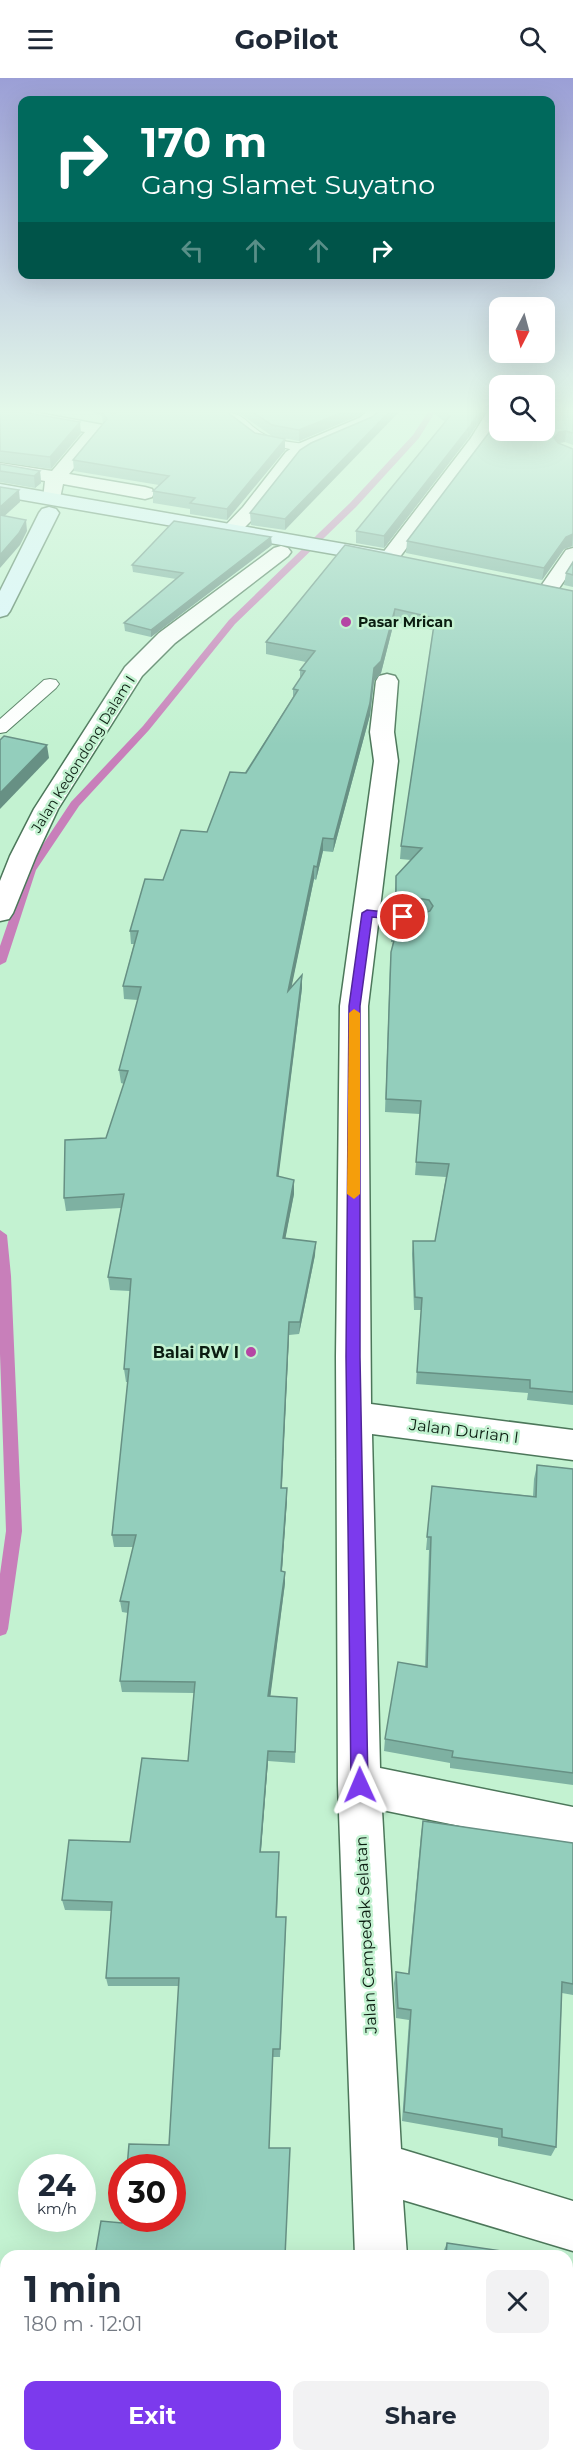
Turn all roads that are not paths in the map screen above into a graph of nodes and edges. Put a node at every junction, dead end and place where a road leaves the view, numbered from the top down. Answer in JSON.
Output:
{"nodes":[{"id":1,"x":43,"y":523,"type":"edge"},
{"id":2,"x":147,"y":523,"type":"edge"},
{"id":3,"x":186,"y":523,"type":"edge"},
{"id":4,"x":238,"y":523,"type":"edge"},
{"id":5,"x":416,"y":523,"type":"edge"},
{"id":6,"x":232,"y":529,"type":"junction"},
{"id":7,"x":290,"y":549,"type":"junction"},
{"id":8,"x":573,"y":554,"type":"edge"},
{"id":9,"x":357,"y":558,"type":"junction"},
{"id":10,"x":389,"y":558,"type":"junction"},
{"id":11,"x":536,"y":592,"type":"joint"},
{"id":12,"x":568,"y":600,"type":"edge"},
{"id":13,"x":0,"y":611,"type":"edge"},
{"id":14,"x":387,"y":681,"type":"dead end"},
{"id":15,"x":50,"y":684,"type":"dead end"},
{"id":16,"x":0,"y":728,"type":"edge"},
{"id":17,"x":0,"y":913,"type":"edge"},
{"id":18,"x":367,"y":913,"type":"junction"},
{"id":19,"x":420,"y":919,"type":"edge"},
{"id":20,"x":355,"y":1417,"type":"junction"},
{"id":21,"x":573,"y":1445,"type":"edge"},
{"id":22,"x":360,"y":1785,"type":"junction"},
{"id":23,"x":573,"y":1828,"type":"edge"},
{"id":24,"x":377,"y":2167,"type":"junction"},
{"id":25,"x":573,"y":2226,"type":"edge"},
{"id":26,"x":381,"y":2250,"type":"edge"}],
"edges":[{"from":1,"to":13,"type":"main road"},
{"from":2,"to":7,"type":"main road"},
{"from":3,"to":6,"type":"main road"},
{"from":4,"to":6,"type":"street"},
{"from":5,"to":10,"type":"street"},
{"from":6,"to":7,"type":"main road"},
{"from":7,"to":9,"type":"main road"},
{"from":7,"to":17,"type":"street","name":"Jalan Kedondong Dalam I"},
{"from":8,"to":11,"type":"street"},
{"from":9,"to":10,"type":"main road"},
{"from":9,"to":10,"type":"main road"},
{"from":11,"to":12,"type":"main road"},
{"from":14,"to":18,"type":"street","name":"Jalan Cempedak Selatan"},
{"from":15,"to":16,"type":"lane"},
{"from":18,"to":19,"type":"lane"},
{"from":18,"to":20,"type":"street","name":"Jalan Cempedak Selatan"},
{"from":20,"to":21,"type":"street","name":"Jalan Durian I"},
{"from":20,"to":22,"type":"street","name":"Jalan Cempedak Selatan"},
{"from":22,"to":23,"type":"street"},
{"from":22,"to":24,"type":"street","name":"Jalan Cempedak Selatan"},
{"from":24,"to":25,"type":"street"},
{"from":24,"to":26,"type":"street","name":"Jalan Cempedak Selatan"}]}
